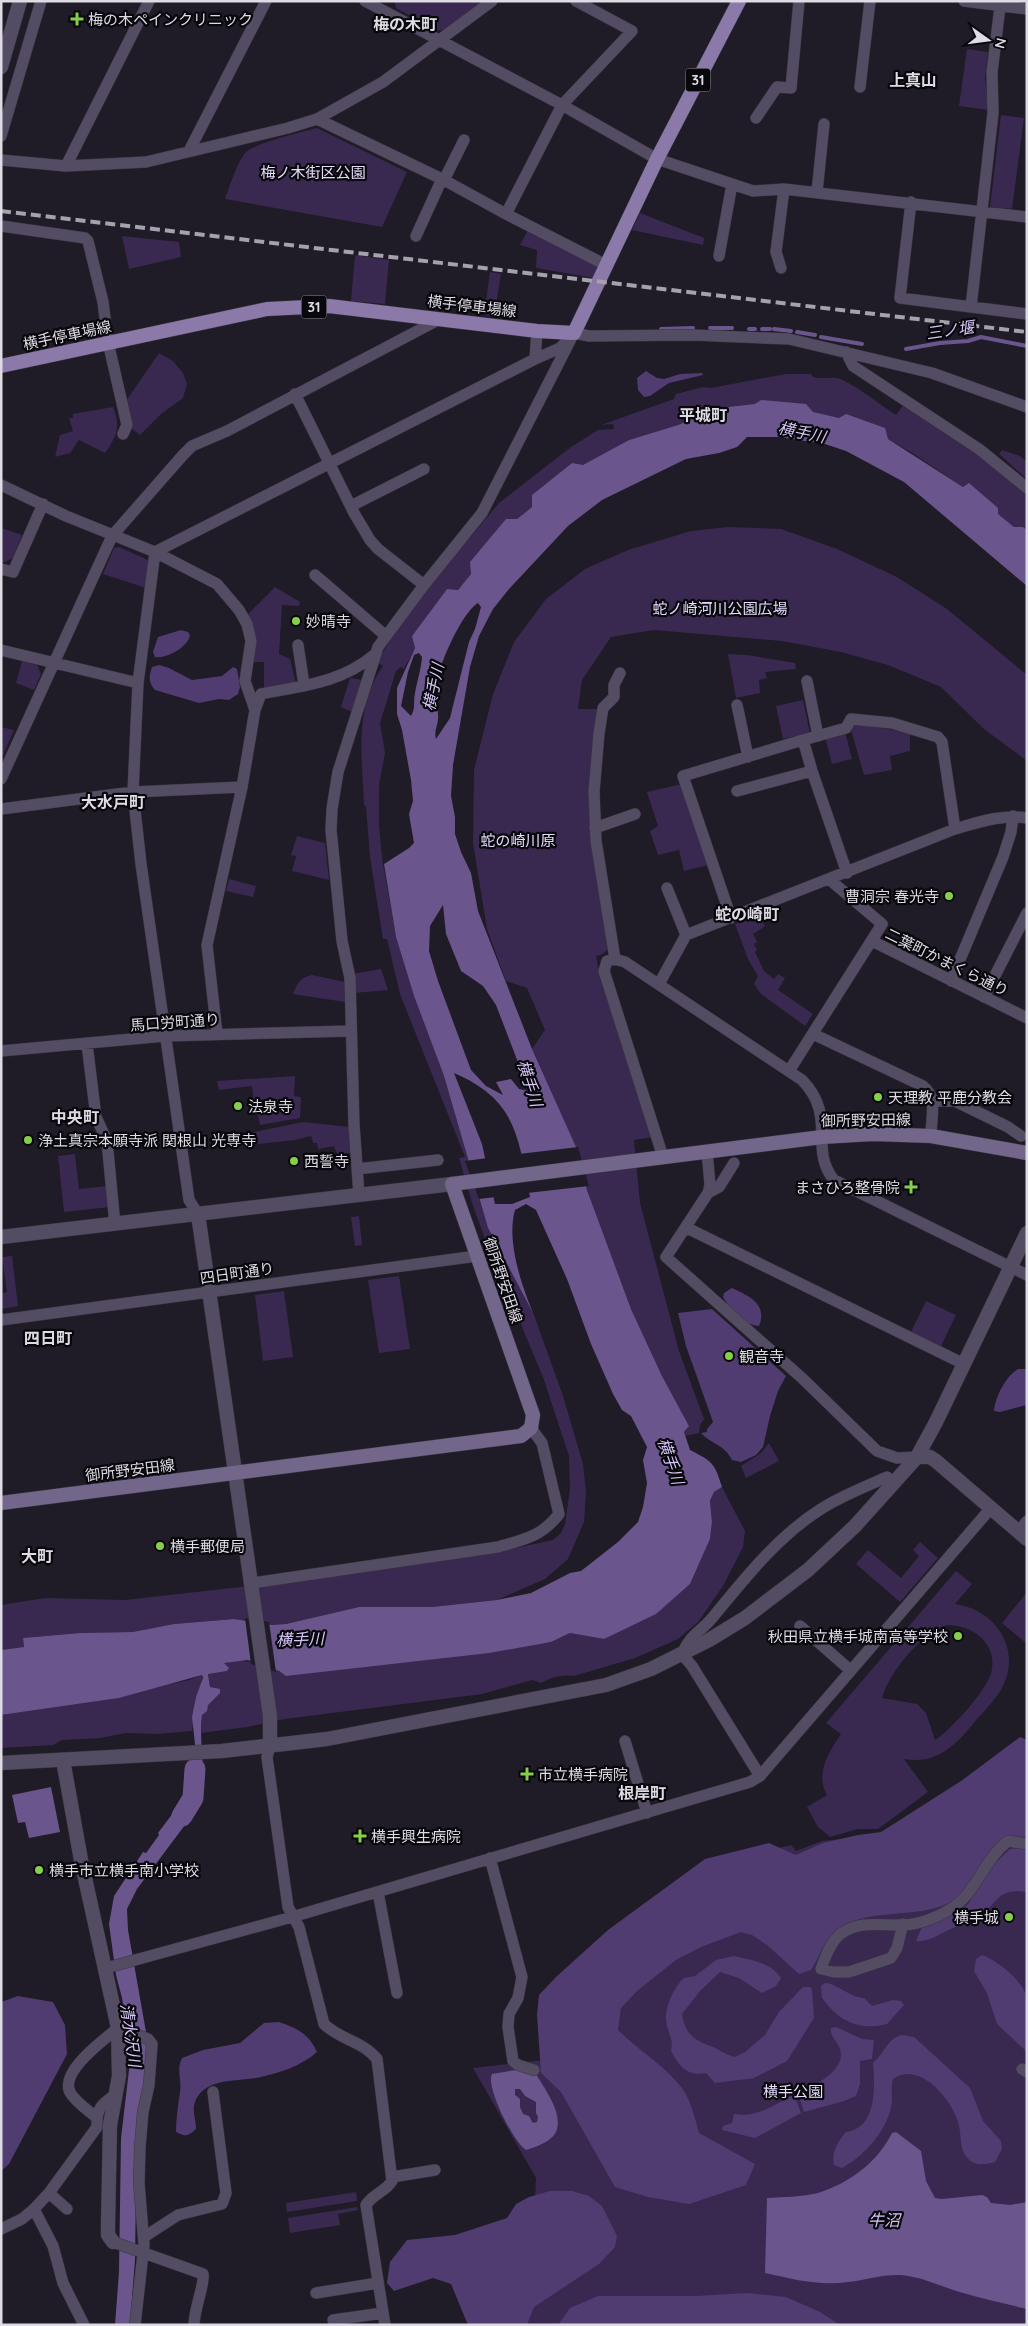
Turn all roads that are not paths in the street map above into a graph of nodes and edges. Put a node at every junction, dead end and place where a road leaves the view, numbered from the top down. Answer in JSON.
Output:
{"nodes":[{"id":1,"x":20,"y":1,"type":"edge"},
{"id":2,"x":41,"y":1,"type":"edge"},
{"id":3,"x":148,"y":1,"type":"edge"},
{"id":4,"x":266,"y":1,"type":"edge"},
{"id":5,"x":365,"y":1,"type":"edge"},
{"id":6,"x":492,"y":1,"type":"edge"},
{"id":7,"x":576,"y":1,"type":"edge"},
{"id":8,"x":739,"y":1,"type":"edge"},
{"id":9,"x":800,"y":1,"type":"edge"},
{"id":10,"x":870,"y":1,"type":"edge"},
{"id":11,"x":964,"y":1,"type":"edge"},
{"id":12,"x":380,"y":5,"type":"edge"},
{"id":13,"x":1000,"y":7,"type":"junction"},
{"id":14,"x":1027,"y":10,"type":"edge"},
{"id":15,"x":440,"y":40,"type":"junction"},
{"id":16,"x":1,"y":67,"type":"edge"},
{"id":17,"x":860,"y":87,"type":"dead end"},
{"id":18,"x":562,"y":105,"type":"junction"},
{"id":19,"x":756,"y":118,"type":"dead end"},
{"id":20,"x":317,"y":119,"type":"junction"},
{"id":21,"x":824,"y":124,"type":"dead end"},
{"id":22,"x":1,"y":136,"type":"edge"},
{"id":23,"x":464,"y":140,"type":"dead end"},
{"id":24,"x":189,"y":151,"type":"junction"},
{"id":25,"x":657,"y":159,"type":"junction"},
{"id":26,"x":1,"y":160,"type":"edge"},
{"id":27,"x":66,"y":166,"type":"junction"},
{"id":28,"x":443,"y":180,"type":"junction"},
{"id":29,"x":732,"y":184,"type":"junction"},
{"id":30,"x":784,"y":189,"type":"junction"},
{"id":31,"x":817,"y":192,"type":"junction"},
{"id":32,"x":911,"y":202,"type":"junction"},
{"id":33,"x":983,"y":211,"type":"junction"},
{"id":34,"x":506,"y":214,"type":"junction"},
{"id":35,"x":1027,"y":217,"type":"edge"},
{"id":36,"x":1,"y":226,"type":"edge"},
{"id":37,"x":416,"y":236,"type":"dead end"},
{"id":38,"x":719,"y":256,"type":"dead end"},
{"id":39,"x":606,"y":265,"type":"junction"},
{"id":40,"x":781,"y":268,"type":"dead end"},
{"id":41,"x":971,"y":307,"type":"junction"},
{"id":42,"x":1027,"y":314,"type":"edge"},
{"id":43,"x":440,"y":319,"type":"junction"},
{"id":44,"x":537,"y":331,"type":"junction"},
{"id":45,"x":574,"y":333,"type":"junction"},
{"id":46,"x":108,"y":342,"type":"junction"},
{"id":47,"x":846,"y":352,"type":"junction"},
{"id":48,"x":535,"y":359,"type":"junction"},
{"id":49,"x":1,"y":366,"type":"edge"},
{"id":50,"x":295,"y":394,"type":"junction"},
{"id":51,"x":1027,"y":407,"type":"edge"},
{"id":52,"x":123,"y":434,"type":"dead end"},
{"id":53,"x":330,"y":464,"type":"junction"},
{"id":54,"x":424,"y":469,"type":"dead end"},
{"id":55,"x":1,"y":485,"type":"edge"},
{"id":56,"x":1027,"y":488,"type":"edge"},
{"id":57,"x":43,"y":504,"type":"junction"},
{"id":58,"x":351,"y":506,"type":"junction"},
{"id":59,"x":112,"y":536,"type":"junction"},
{"id":60,"x":155,"y":552,"type":"junction"},
{"id":61,"x":1,"y":569,"type":"edge"},
{"id":62,"x":315,"y":575,"type":"dead end"},
{"id":63,"x":424,"y":585,"type":"junction"},
{"id":64,"x":386,"y":636,"type":"junction"},
{"id":65,"x":298,"y":645,"type":"dead end"},
{"id":66,"x":1,"y":650,"type":"edge"},
{"id":67,"x":375,"y":654,"type":"junction"},
{"id":68,"x":54,"y":662,"type":"junction"},
{"id":69,"x":620,"y":673,"type":"dead end"},
{"id":70,"x":807,"y":681,"type":"dead end"},
{"id":71,"x":138,"y":683,"type":"junction"},
{"id":72,"x":304,"y":685,"type":"junction"},
{"id":73,"x":737,"y":704,"type":"dead end"},
{"id":74,"x":255,"y":710,"type":"junction"},
{"id":75,"x":818,"y":736,"type":"junction"},
{"id":76,"x":803,"y":740,"type":"junction"},
{"id":77,"x":748,"y":757,"type":"junction"},
{"id":78,"x":812,"y":771,"type":"junction"},
{"id":79,"x":1,"y":779,"type":"edge"},
{"id":80,"x":242,"y":787,"type":"junction"},
{"id":81,"x":737,"y":791,"type":"dead end"},
{"id":82,"x":133,"y":792,"type":"junction"},
{"id":83,"x":1,"y":809,"type":"edge"},
{"id":84,"x":635,"y":814,"type":"dead end"},
{"id":85,"x":1013,"y":816,"type":"junction"},
{"id":86,"x":1027,"y":818,"type":"edge"},
{"id":87,"x":595,"y":828,"type":"junction"},
{"id":88,"x":955,"y":829,"type":"junction"},
{"id":89,"x":847,"y":872,"type":"junction"},
{"id":90,"x":830,"y":880,"type":"junction"},
{"id":91,"x":667,"y":888,"type":"dead end"},
{"id":92,"x":1027,"y":913,"type":"edge"},
{"id":93,"x":731,"y":918,"type":"junction"},
{"id":94,"x":686,"y":935,"type":"junction"},
{"id":95,"x":872,"y":941,"type":"junction"},
{"id":96,"x":615,"y":959,"type":"junction"},
{"id":97,"x":951,"y":981,"type":"junction"},
{"id":98,"x":659,"y":984,"type":"junction"},
{"id":99,"x":984,"y":998,"type":"junction"},
{"id":100,"x":1027,"y":1018,"type":"edge"},
{"id":101,"x":351,"y":1031,"type":"junction"},
{"id":102,"x":217,"y":1034,"type":"junction"},
{"id":103,"x":813,"y":1034,"type":"junction"},
{"id":104,"x":165,"y":1036,"type":"junction"},
{"id":105,"x":87,"y":1044,"type":"junction"},
{"id":106,"x":1,"y":1051,"type":"edge"},
{"id":107,"x":790,"y":1071,"type":"junction"},
{"id":108,"x":933,"y":1101,"type":"junction"},
{"id":109,"x":930,"y":1136,"type":"junction"},
{"id":110,"x":1021,"y":1136,"type":"dead end"},
{"id":111,"x":822,"y":1137,"type":"junction"},
{"id":112,"x":707,"y":1151,"type":"junction"},
{"id":113,"x":1027,"y":1153,"type":"edge"},
{"id":114,"x":663,"y":1157,"type":"junction"},
{"id":115,"x":438,"y":1160,"type":"dead end"},
{"id":116,"x":734,"y":1163,"type":"dead end"},
{"id":117,"x":357,"y":1169,"type":"junction"},
{"id":118,"x":452,"y":1184,"type":"junction"},
{"id":119,"x":708,"y":1193,"type":"junction"},
{"id":120,"x":359,"y":1195,"type":"junction"},
{"id":121,"x":198,"y":1214,"type":"junction"},
{"id":122,"x":115,"y":1225,"type":"junction"},
{"id":123,"x":687,"y":1228,"type":"junction"},
{"id":124,"x":1027,"y":1233,"type":"edge"},
{"id":125,"x":1,"y":1238,"type":"edge"},
{"id":126,"x":477,"y":1256,"type":"junction"},
{"id":127,"x":1011,"y":1267,"type":"junction"},
{"id":128,"x":1027,"y":1274,"type":"edge"},
{"id":129,"x":210,"y":1292,"type":"junction"},
{"id":130,"x":1,"y":1320,"type":"edge"},
{"id":131,"x":964,"y":1364,"type":"junction"},
{"id":132,"x":532,"y":1428,"type":"junction"},
{"id":133,"x":917,"y":1457,"type":"junction"},
{"id":134,"x":236,"y":1473,"type":"junction"},
{"id":135,"x":887,"y":1477,"type":"dead end"},
{"id":136,"x":1,"y":1503,"type":"edge"},
{"id":137,"x":991,"y":1508,"type":"junction"},
{"id":138,"x":1024,"y":1531,"type":"edge"},
{"id":139,"x":252,"y":1583,"type":"junction"},
{"id":140,"x":800,"y":1626,"type":"dead end"},
{"id":141,"x":682,"y":1654,"type":"junction"},
{"id":142,"x":850,"y":1670,"type":"junction"},
{"id":143,"x":625,"y":1741,"type":"dead end"},
{"id":144,"x":270,"y":1746,"type":"junction"},
{"id":145,"x":63,"y":1760,"type":"junction"},
{"id":146,"x":1,"y":1763,"type":"edge"},
{"id":147,"x":760,"y":1776,"type":"junction"},
{"id":148,"x":647,"y":1813,"type":"junction"},
{"id":149,"x":1027,"y":1844,"type":"edge"},
{"id":150,"x":490,"y":1858,"type":"junction"},
{"id":151,"x":378,"y":1892,"type":"junction"},
{"id":152,"x":292,"y":1917,"type":"junction"},
{"id":153,"x":903,"y":1924,"type":"junction"},
{"id":154,"x":109,"y":1967,"type":"junction"},
{"id":155,"x":397,"y":1993,"type":"dead end"},
{"id":156,"x":121,"y":2029,"type":"junction"},
{"id":157,"x":534,"y":2070,"type":"dead end"},
{"id":158,"x":213,"y":2092,"type":"dead end"},
{"id":159,"x":116,"y":2094,"type":"junction"},
{"id":160,"x":97,"y":2118,"type":"junction"},
{"id":161,"x":435,"y":2170,"type":"dead end"},
{"id":162,"x":392,"y":2177,"type":"junction"},
{"id":163,"x":49,"y":2193,"type":"junction"},
{"id":164,"x":34,"y":2209,"type":"junction"},
{"id":165,"x":67,"y":2209,"type":"dead end"},
{"id":166,"x":1,"y":2229,"type":"edge"},
{"id":167,"x":144,"y":2237,"type":"junction"},
{"id":168,"x":113,"y":2242,"type":"joint"},
{"id":169,"x":141,"y":2252,"type":"junction"},
{"id":170,"x":378,"y":2283,"type":"junction"},
{"id":171,"x":316,"y":2292,"type":"dead end"},
{"id":172,"x":383,"y":2313,"type":"junction"},
{"id":173,"x":333,"y":2320,"type":"dead end"},
{"id":174,"x":84,"y":2325,"type":"edge"},
{"id":175,"x":135,"y":2325,"type":"edge"},
{"id":176,"x":194,"y":2325,"type":"edge"},
{"id":177,"x":385,"y":2325,"type":"edge"}],
"edges":[{"from":1,"to":16,"type":"street"},
{"from":2,"to":22,"type":"street"},
{"from":3,"to":27,"type":"street"},
{"from":4,"to":24,"type":"street"},
{"from":5,"to":12,"type":"street"},
{"from":6,"to":15,"type":"street"},
{"from":7,"to":18,"type":"street"},
{"from":8,"to":25,"type":"main road","number":"31"},
{"from":9,"to":19,"type":"street"},
{"from":10,"to":17,"type":"street"},
{"from":11,"to":13,"type":"street"},
{"from":12,"to":15,"type":"street"},
{"from":13,"to":14,"type":"street"},
{"from":13,"to":33,"type":"street"},
{"from":15,"to":18,"type":"street"},
{"from":15,"to":20,"type":"street"},
{"from":18,"to":25,"type":"street"},
{"from":18,"to":34,"type":"street"},
{"from":20,"to":24,"type":"street"},
{"from":20,"to":28,"type":"street"},
{"from":21,"to":31,"type":"street"},
{"from":23,"to":28,"type":"street"},
{"from":24,"to":27,"type":"street"},
{"from":25,"to":29,"type":"street"},
{"from":25,"to":39,"type":"main road","number":"31"},
{"from":26,"to":27,"type":"street"},
{"from":28,"to":34,"type":"street"},
{"from":28,"to":37,"type":"street"},
{"from":29,"to":30,"type":"street"},
{"from":29,"to":38,"type":"street"},
{"from":30,"to":31,"type":"street"},
{"from":30,"to":40,"type":"street"},
{"from":31,"to":32,"type":"street"},
{"from":32,"to":33,"type":"street"},
{"from":32,"to":41,"type":"street"},
{"from":33,"to":35,"type":"street"},
{"from":33,"to":41,"type":"street"},
{"from":34,"to":39,"type":"street"},
{"from":36,"to":46,"type":"street"},
{"from":39,"to":45,"type":"main road","number":"31"},
{"from":41,"to":42,"type":"street"},
{"from":43,"to":44,"type":"main road","name":"横手停車場線","number":"31"},
{"from":43,"to":46,"type":"main road","name":"横手停車場線","number":"31"},
{"from":43,"to":50,"type":"street"},
{"from":44,"to":45,"type":"main road","name":"横手停車場線","number":"31"},
{"from":44,"to":48,"type":"street"},
{"from":45,"to":47,"type":"street"},
{"from":45,"to":48,"type":"street"},
{"from":45,"to":63,"type":"street"},
{"from":46,"to":49,"type":"main road","name":"横手停車場線","number":"31"},
{"from":46,"to":52,"type":"street"},
{"from":47,"to":51,"type":"street"},
{"from":47,"to":56,"type":"street"},
{"from":48,"to":53,"type":"street"},
{"from":50,"to":53,"type":"street"},
{"from":50,"to":59,"type":"street"},
{"from":53,"to":58,"type":"street"},
{"from":53,"to":60,"type":"street"},
{"from":54,"to":58,"type":"street"},
{"from":55,"to":57,"type":"street"},
{"from":57,"to":59,"type":"street"},
{"from":57,"to":61,"type":"street"},
{"from":58,"to":63,"type":"street"},
{"from":59,"to":60,"type":"street"},
{"from":59,"to":68,"type":"street"},
{"from":60,"to":71,"type":"street"},
{"from":60,"to":74,"type":"street"},
{"from":62,"to":64,"type":"street"},
{"from":63,"to":64,"type":"street"},
{"from":64,"to":67,"type":"street"},
{"from":65,"to":72,"type":"street"},
{"from":66,"to":68,"type":"street"},
{"from":67,"to":72,"type":"street"},
{"from":67,"to":101,"type":"street"},
{"from":68,"to":71,"type":"street"},
{"from":68,"to":79,"type":"street"},
{"from":69,"to":87,"type":"street"},
{"from":70,"to":75,"type":"street"},
{"from":71,"to":82,"type":"street"},
{"from":72,"to":74,"type":"street"},
{"from":73,"to":77,"type":"street"},
{"from":74,"to":80,"type":"street"},
{"from":75,"to":76,"type":"street"},
{"from":75,"to":88,"type":"street"},
{"from":76,"to":77,"type":"street"},
{"from":76,"to":78,"type":"street"},
{"from":77,"to":93,"type":"street"},
{"from":78,"to":81,"type":"street"},
{"from":78,"to":89,"type":"street"},
{"from":80,"to":82,"type":"street"},
{"from":80,"to":102,"type":"street"},
{"from":82,"to":83,"type":"street"},
{"from":82,"to":104,"type":"street"},
{"from":84,"to":87,"type":"street"},
{"from":85,"to":86,"type":"street"},
{"from":85,"to":88,"type":"street"},
{"from":85,"to":97,"type":"street"},
{"from":87,"to":96,"type":"street"},
{"from":88,"to":89,"type":"street"},
{"from":89,"to":90,"type":"street"},
{"from":90,"to":93,"type":"street"},
{"from":90,"to":95,"type":"street"},
{"from":91,"to":94,"type":"street"},
{"from":92,"to":99,"type":"street"},
{"from":93,"to":94,"type":"street"},
{"from":94,"to":98,"type":"street"},
{"from":95,"to":97,"type":"street","name":"二葉町かまくら通り"},
{"from":95,"to":103,"type":"street","name":"二葉町かまくら通り"},
{"from":96,"to":98,"type":"street"},
{"from":96,"to":114,"type":"street"},
{"from":97,"to":99,"type":"street","name":"二葉町かまくら通り"},
{"from":98,"to":107,"type":"street"},
{"from":99,"to":100,"type":"street","name":"二葉町かまくら通り"},
{"from":101,"to":102,"type":"street","name":"馬口労町通り"},
{"from":101,"to":117,"type":"street"},
{"from":102,"to":104,"type":"street","name":"馬口労町通り"},
{"from":103,"to":107,"type":"street","name":"二葉町かまくら通り"},
{"from":103,"to":108,"type":"street"},
{"from":104,"to":105,"type":"street","name":"馬口労町通り"},
{"from":104,"to":121,"type":"street"},
{"from":105,"to":106,"type":"street","name":"馬口労町通り"},
{"from":105,"to":122,"type":"street"},
{"from":107,"to":111,"type":"street"},
{"from":108,"to":109,"type":"street"},
{"from":108,"to":110,"type":"street"},
{"from":109,"to":111,"type":"main road","name":"御所野安田線"},
{"from":109,"to":113,"type":"main road","name":"御所野安田線"},
{"from":111,"to":112,"type":"main road","name":"御所野安田線"},
{"from":111,"to":127,"type":"street"},
{"from":112,"to":114,"type":"main road","name":"御所野安田線"},
{"from":112,"to":119,"type":"street"},
{"from":114,"to":118,"type":"main road","name":"御所野安田線"},
{"from":115,"to":117,"type":"street"},
{"from":116,"to":119,"type":"street"},
{"from":117,"to":120,"type":"street"},
{"from":118,"to":120,"type":"street"},
{"from":118,"to":126,"type":"main road","name":"御所野安田線"},
{"from":119,"to":123,"type":"street"},
{"from":120,"to":121,"type":"street"},
{"from":121,"to":122,"type":"street"},
{"from":121,"to":129,"type":"street"},
{"from":122,"to":125,"type":"street"},
{"from":123,"to":131,"type":"street"},
{"from":123,"to":133,"type":"street"},
{"from":124,"to":127,"type":"street"},
{"from":126,"to":129,"type":"street","name":"四日町通り"},
{"from":126,"to":132,"type":"main road","name":"御所野安田線"},
{"from":127,"to":128,"type":"street"},
{"from":127,"to":131,"type":"street"},
{"from":129,"to":130,"type":"street","name":"四日町通り"},
{"from":129,"to":134,"type":"street"},
{"from":131,"to":133,"type":"street"},
{"from":132,"to":134,"type":"main road","name":"御所野安田線"},
{"from":132,"to":139,"type":"street"},
{"from":133,"to":137,"type":"street"},
{"from":133,"to":141,"type":"street"},
{"from":134,"to":136,"type":"main road","name":"御所野安田線"},
{"from":134,"to":139,"type":"street"},
{"from":135,"to":141,"type":"street"},
{"from":137,"to":138,"type":"street"},
{"from":137,"to":142,"type":"street"},
{"from":139,"to":144,"type":"street"},
{"from":140,"to":142,"type":"street"},
{"from":141,"to":144,"type":"street"},
{"from":141,"to":147,"type":"street"},
{"from":142,"to":147,"type":"street"},
{"from":143,"to":148,"type":"street"},
{"from":144,"to":145,"type":"street"},
{"from":144,"to":152,"type":"street"},
{"from":145,"to":146,"type":"street"},
{"from":145,"to":154,"type":"street"},
{"from":147,"to":148,"type":"street"},
{"from":148,"to":150,"type":"street"},
{"from":149,"to":153,"type":"street"},
{"from":150,"to":151,"type":"street"},
{"from":150,"to":157,"type":"street"},
{"from":151,"to":152,"type":"street"},
{"from":151,"to":155,"type":"street"},
{"from":152,"to":154,"type":"street"},
{"from":152,"to":162,"type":"street"},
{"from":153,"to":153,"type":"street"},
{"from":154,"to":156,"type":"street"},
{"from":156,"to":159,"type":"street"},
{"from":156,"to":160,"type":"street"},
{"from":156,"to":167,"type":"street"},
{"from":158,"to":167,"type":"street"},
{"from":159,"to":160,"type":"street"},
{"from":159,"to":168,"type":"street"},
{"from":160,"to":163,"type":"street"},
{"from":161,"to":162,"type":"street"},
{"from":162,"to":170,"type":"street"},
{"from":163,"to":164,"type":"street"},
{"from":163,"to":165,"type":"street"},
{"from":164,"to":166,"type":"street"},
{"from":164,"to":174,"type":"street"},
{"from":167,"to":169,"type":"street"},
{"from":168,"to":169,"type":"street"},
{"from":169,"to":175,"type":"street"},
{"from":169,"to":176,"type":"street"},
{"from":170,"to":171,"type":"street"},
{"from":170,"to":172,"type":"street"},
{"from":172,"to":173,"type":"street"},
{"from":172,"to":177,"type":"street"}]}
